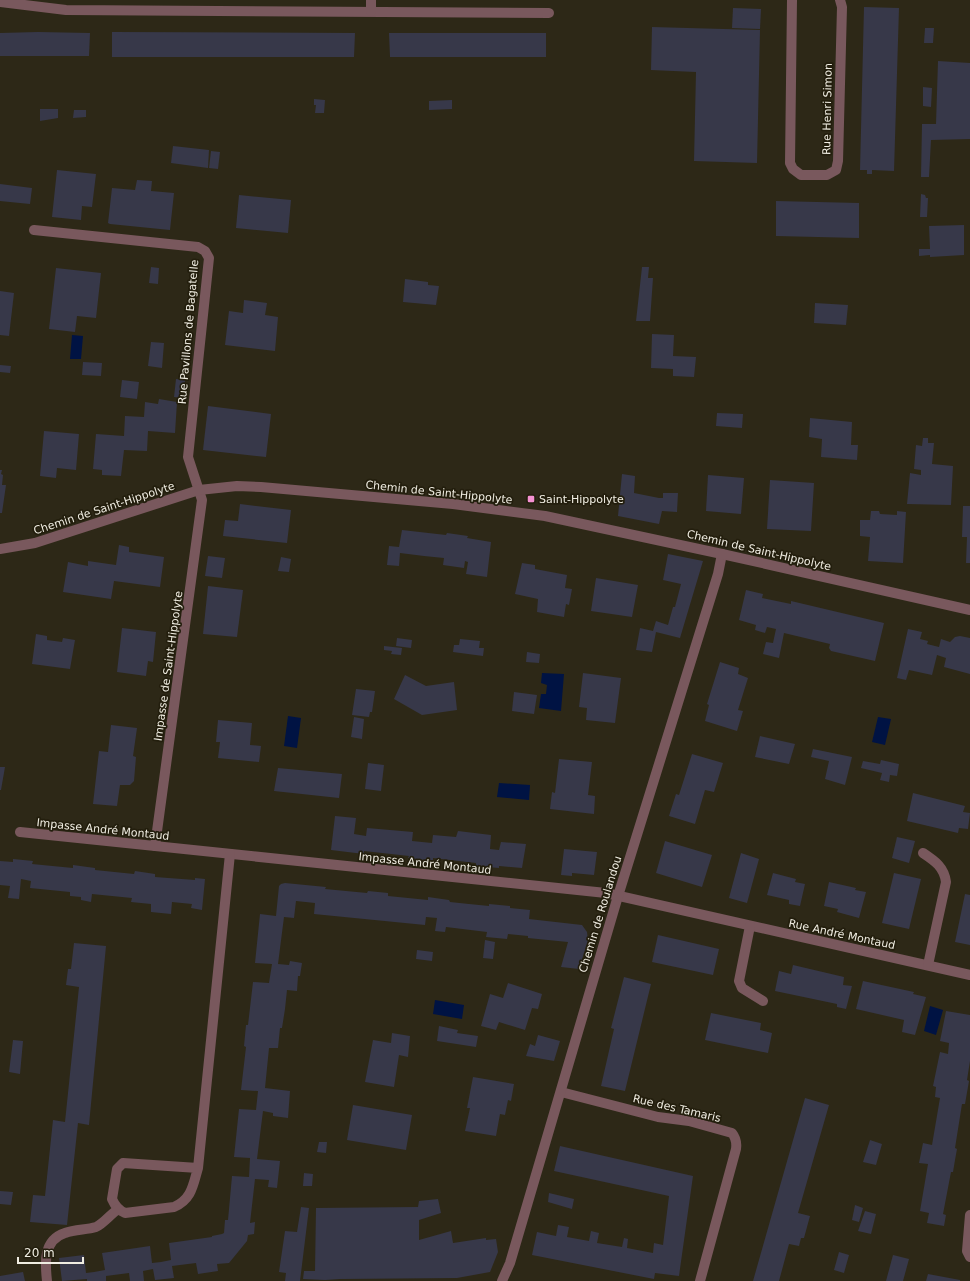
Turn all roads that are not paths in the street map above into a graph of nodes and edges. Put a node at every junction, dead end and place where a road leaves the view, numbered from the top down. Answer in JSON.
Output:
{"nodes":[{"id":1,"x":371,"y":0,"type":"edge"},
{"id":2,"x":792,"y":0,"type":"edge"},
{"id":3,"x":840,"y":0,"type":"edge"},
{"id":4,"x":0,"y":2,"type":"edge"},
{"id":5,"x":371,"y":12,"type":"junction"},
{"id":6,"x":548,"y":12,"type":"dead end"},
{"id":7,"x":34,"y":230,"type":"dead end"},
{"id":8,"x":199,"y":490,"type":"junction"},
{"id":9,"x":0,"y":549,"type":"edge"},
{"id":10,"x":722,"y":554,"type":"junction"},
{"id":11,"x":970,"y":610,"type":"edge"},
{"id":12,"x":20,"y":832,"type":"dead end"},
{"id":13,"x":156,"y":846,"type":"junction"},
{"id":14,"x":923,"y":853,"type":"dead end"},
{"id":15,"x":230,"y":854,"type":"junction"},
{"id":16,"x":618,"y":896,"type":"junction"},
{"id":17,"x":750,"y":926,"type":"junction"},
{"id":18,"x":928,"y":965,"type":"junction"},
{"id":19,"x":970,"y":975,"type":"edge"},
{"id":20,"x":763,"y":1001,"type":"dead end"},
{"id":21,"x":561,"y":1092,"type":"junction"},
{"id":22,"x":198,"y":1168,"type":"junction"},
{"id":23,"x":118,"y":1209,"type":"junction"},
{"id":24,"x":970,"y":1215,"type":"edge"},
{"id":25,"x":970,"y":1220,"type":"edge"},
{"id":26,"x":970,"y":1256,"type":"edge"},
{"id":27,"x":503,"y":1279,"type":"edge"},
{"id":28,"x":47,"y":1281,"type":"edge"},
{"id":29,"x":515,"y":1281,"type":"edge"},
{"id":30,"x":700,"y":1281,"type":"edge"}],
"edges":[{"from":1,"to":5,"type":"street"},
{"from":2,"to":3,"type":"street","name":"Rue Henri Simon"},
{"from":4,"to":5,"type":"street"},
{"from":5,"to":6,"type":"street"},
{"from":7,"to":8,"type":"street","name":"Rue Pavillons de Bagatelle"},
{"from":8,"to":9,"type":"street","name":"Chemin de Saint-Hippolyte"},
{"from":8,"to":10,"type":"street","name":"Chemin de Saint-Hippolyte"},
{"from":8,"to":13,"type":"street","name":"Impasse de Saint-Hippolyte"},
{"from":10,"to":11,"type":"street","name":"Chemin de Saint-Hippolyte"},
{"from":10,"to":16,"type":"street","name":"Chemin de Roulandou"},
{"from":12,"to":13,"type":"street","name":"Impasse André Montaud"},
{"from":13,"to":15,"type":"street","name":"Impasse André Montaud"},
{"from":14,"to":18,"type":"street"},
{"from":15,"to":16,"type":"street","name":"Impasse André Montaud"},
{"from":15,"to":22,"type":"street"},
{"from":16,"to":17,"type":"street","name":"Rue André Montaud"},
{"from":16,"to":21,"type":"street","name":"Chemin de Roulandou"},
{"from":17,"to":18,"type":"street","name":"Rue André Montaud"},
{"from":17,"to":20,"type":"street"},
{"from":18,"to":19,"type":"street","name":"Rue André Montaud"},
{"from":21,"to":27,"type":"street","name":"Chemin de Roulandou"},
{"from":21,"to":30,"type":"street","name":"Rue des Tamaris"},
{"from":22,"to":23,"type":"street"},
{"from":22,"to":23,"type":"street"},
{"from":23,"to":28,"type":"street"},
{"from":24,"to":25,"type":"street"},
{"from":25,"to":26,"type":"street"},
{"from":27,"to":29,"type":"street"}]}
